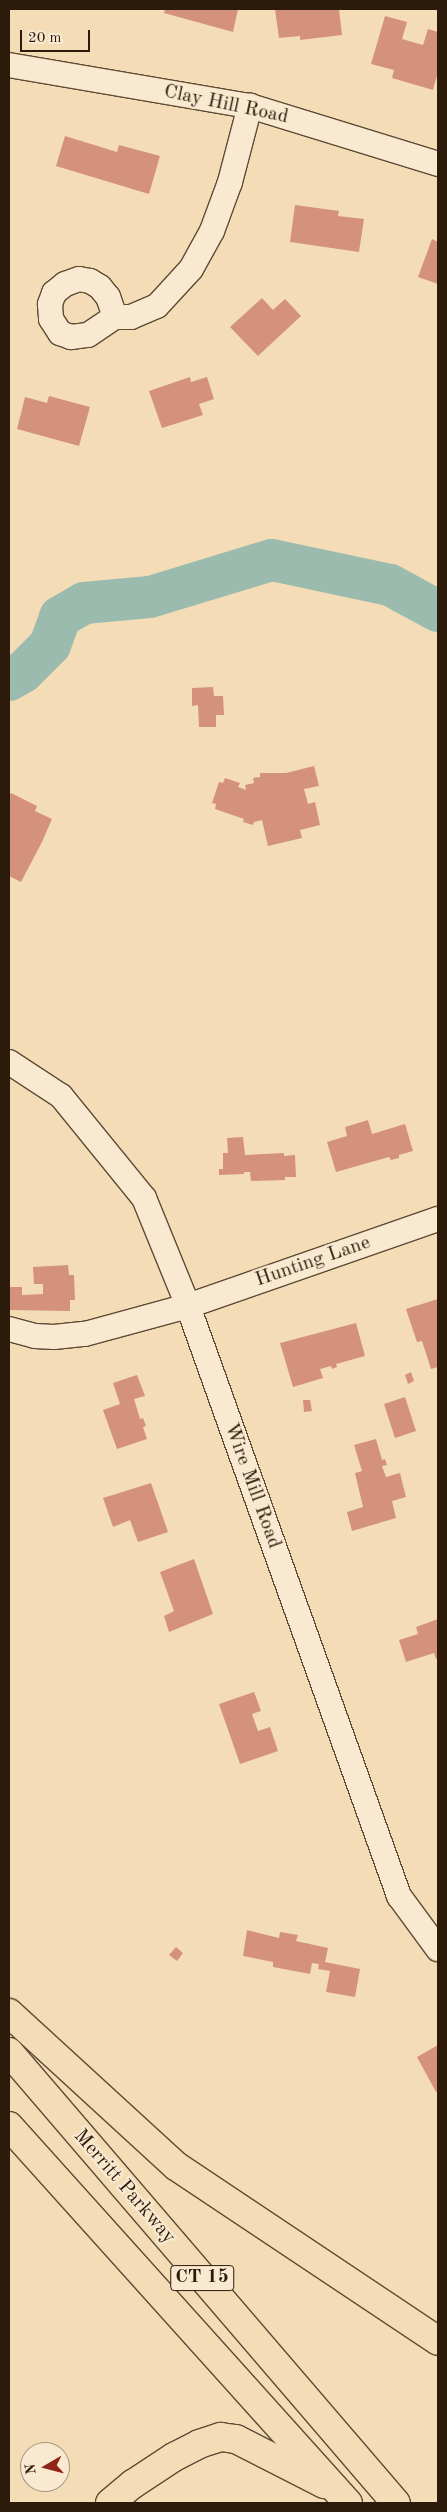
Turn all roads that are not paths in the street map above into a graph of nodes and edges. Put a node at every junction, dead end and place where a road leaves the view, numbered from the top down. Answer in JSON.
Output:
{"nodes":[{"id":1,"x":9,"y":66,"type":"edge"},
{"id":2,"x":250,"y":106,"type":"junction"},
{"id":3,"x":438,"y":164,"type":"edge"},
{"id":4,"x":115,"y":317,"type":"dead end"},
{"id":5,"x":9,"y":1062,"type":"edge"},
{"id":6,"x":438,"y":1219,"type":"edge"},
{"id":7,"x":188,"y":1306,"type":"junction"},
{"id":8,"x":9,"y":1329,"type":"edge"},
{"id":9,"x":438,"y":1949,"type":"edge"},
{"id":10,"x":9,"y":2012,"type":"edge"},
{"id":11,"x":9,"y":2052,"type":"edge"},
{"id":12,"x":9,"y":2126,"type":"edge"},
{"id":13,"x":438,"y":2341,"type":"edge"},
{"id":14,"x":342,"y":2497,"type":"edge"},
{"id":15,"x":110,"y":2503,"type":"edge"},
{"id":16,"x":396,"y":2503,"type":"edge"}],
"edges":[{"from":1,"to":2,"type":"street","name":"Clay Hill Road"},
{"from":2,"to":3,"type":"street","name":"Clay Hill Road"},
{"from":2,"to":4,"type":"street"},
{"from":5,"to":7,"type":"street","name":"Wire Mill Road"},
{"from":6,"to":7,"type":"street","name":"Hunting Lane"},
{"from":7,"to":8,"type":"street","name":"Hunting Lane"},
{"from":7,"to":9,"type":"street","name":"Wire Mill Road"},
{"from":10,"to":13,"type":"highway"},
{"from":11,"to":16,"type":"highway","name":"Merritt Parkway","number":"CT 15"},
{"from":12,"to":14,"type":"highway","number":"CT 15"},
{"from":14,"to":15,"type":"highway"}]}
